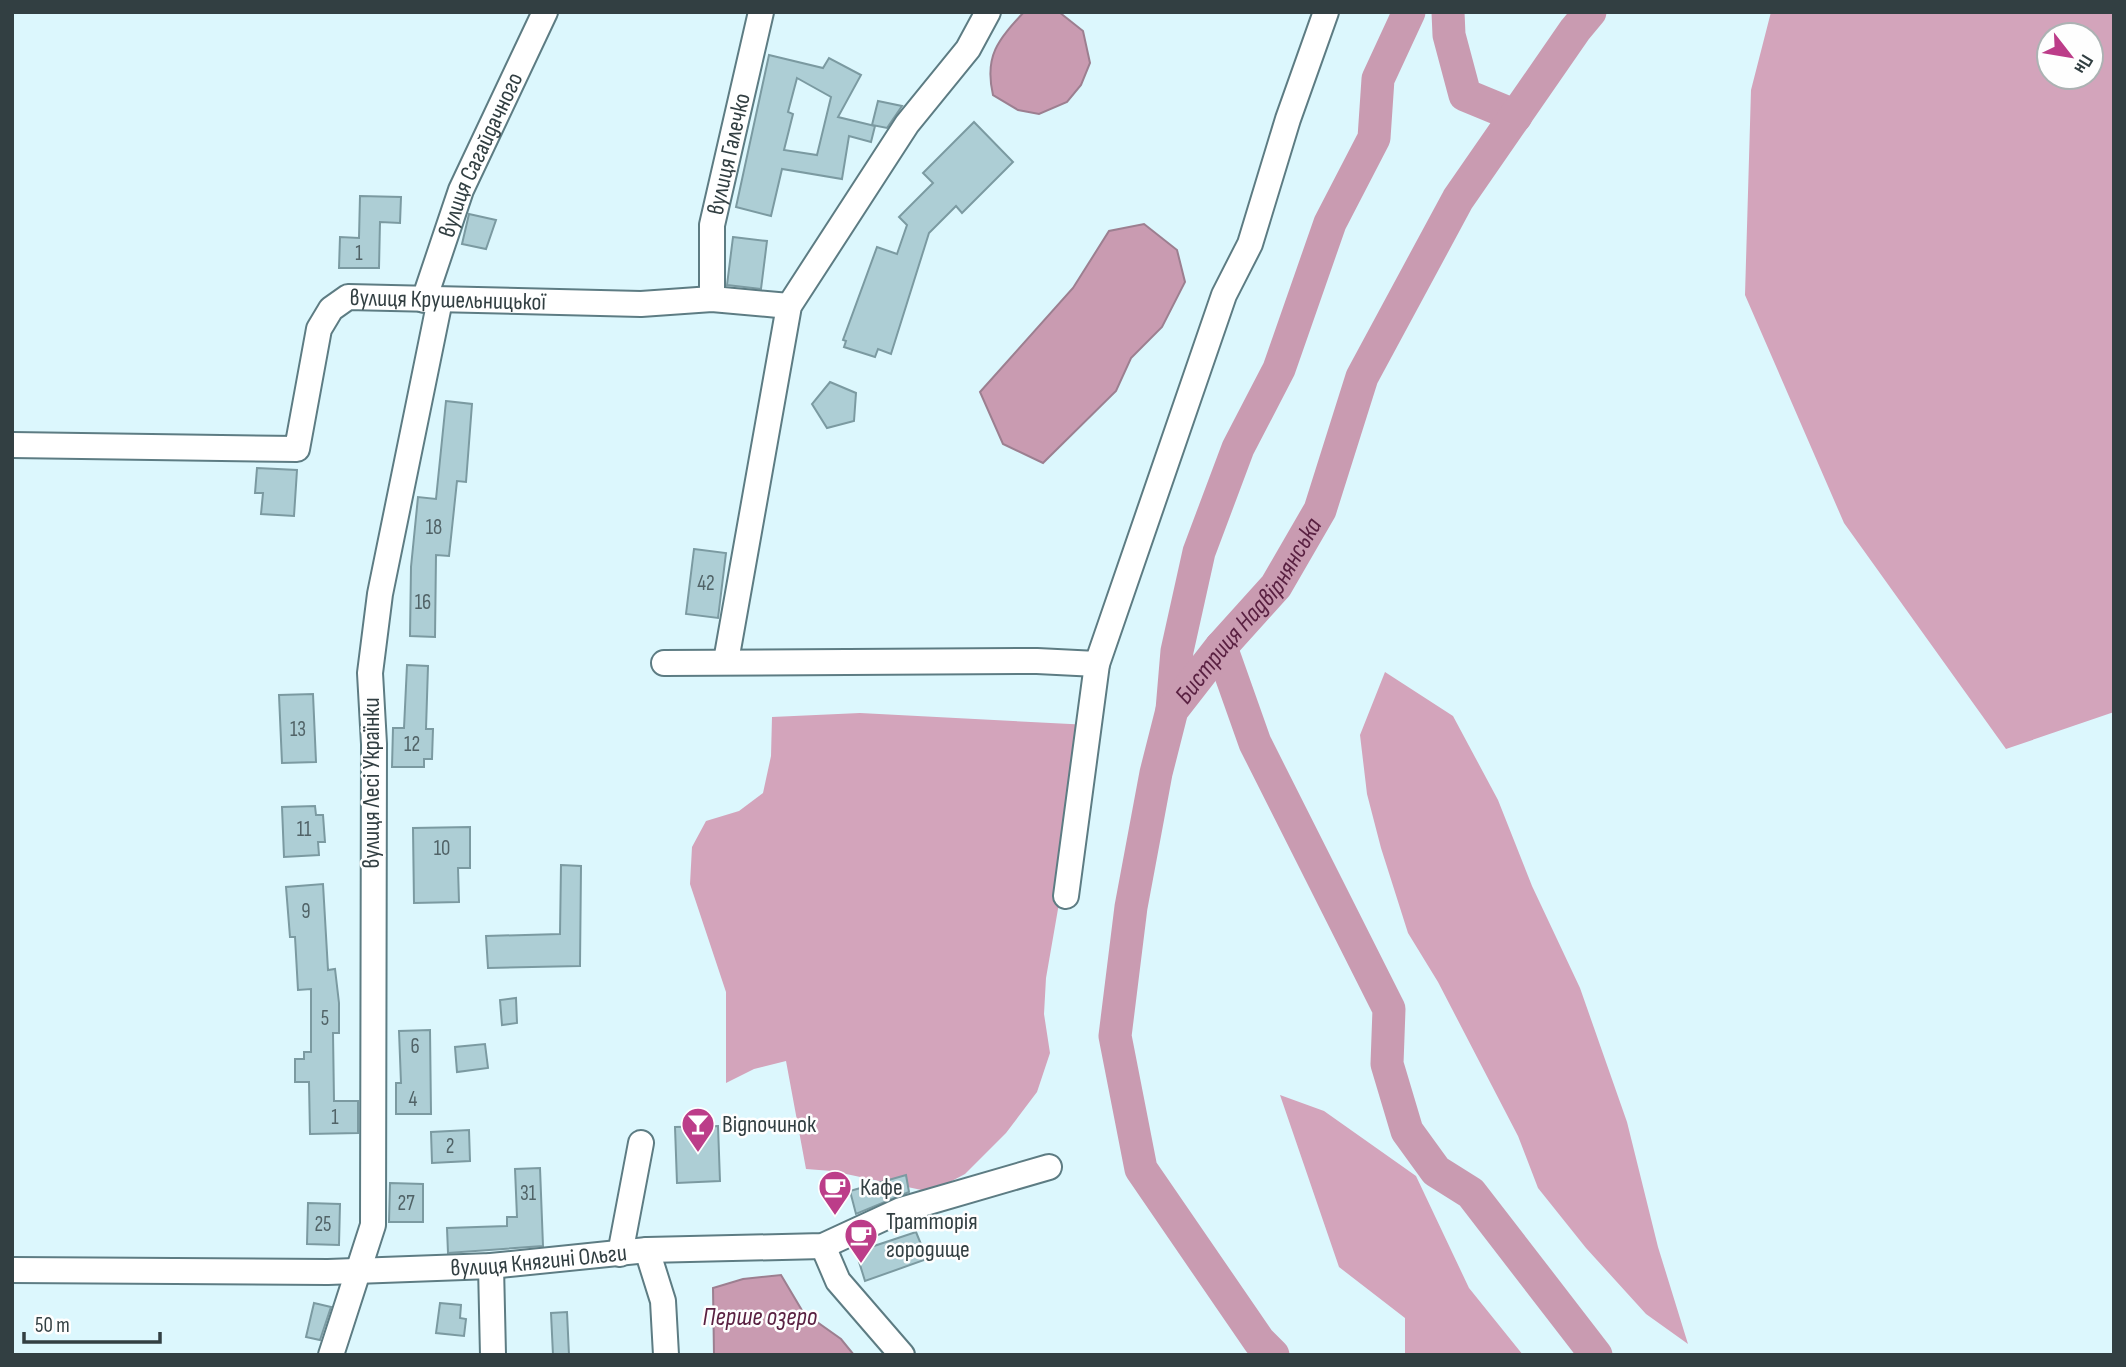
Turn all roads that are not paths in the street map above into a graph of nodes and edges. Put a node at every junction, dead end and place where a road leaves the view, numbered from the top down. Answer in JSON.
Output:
{"nodes":[{"id":1,"x":545,"y":12,"type":"edge"},
{"id":2,"x":761,"y":12,"type":"edge"},
{"id":3,"x":988,"y":12,"type":"edge"},
{"id":4,"x":1326,"y":12,"type":"edge"},
{"id":5,"x":712,"y":299,"type":"junction"},
{"id":6,"x":432,"y":300,"type":"junction"},
{"id":7,"x":789,"y":306,"type":"junction"},
{"id":8,"x":12,"y":445,"type":"edge"},
{"id":9,"x":726,"y":661,"type":"junction"},
{"id":10,"x":664,"y":663,"type":"dead end"},
{"id":11,"x":1097,"y":664,"type":"junction"},
{"id":12,"x":1066,"y":896,"type":"dead end"},
{"id":13,"x":642,"y":1143,"type":"dead end"},
{"id":14,"x":1049,"y":1167,"type":"dead end"},
{"id":15,"x":823,"y":1246,"type":"junction"},
{"id":16,"x":647,"y":1250,"type":"junction"},
{"id":17,"x":620,"y":1254,"type":"junction"},
{"id":18,"x":491,"y":1266,"type":"junction"},
{"id":19,"x":12,"y":1270,"type":"edge"},
{"id":20,"x":360,"y":1270,"type":"junction"},
{"id":21,"x":331,"y":1355,"type":"edge"},
{"id":22,"x":493,"y":1355,"type":"edge"},
{"id":23,"x":666,"y":1355,"type":"edge"},
{"id":24,"x":902,"y":1355,"type":"edge"}],
"edges":[{"from":1,"to":6,"type":"street","name":"вулиця Сагайдачного"},
{"from":2,"to":5,"type":"street","name":"вулиця Галечко"},
{"from":3,"to":7,"type":"street"},
{"from":4,"to":11,"type":"street"},
{"from":5,"to":6,"type":"street","name":"вулиця Крушельницької"},
{"from":5,"to":7,"type":"street","name":"вулиця Крушельницької"},
{"from":6,"to":8,"type":"street","name":"вулиця Крушельницької"},
{"from":6,"to":20,"type":"street","name":"вулиця Лесі Українки"},
{"from":7,"to":9,"type":"street"},
{"from":9,"to":10,"type":"street"},
{"from":9,"to":11,"type":"street"},
{"from":11,"to":12,"type":"street"},
{"from":13,"to":17,"type":"street"},
{"from":14,"to":15,"type":"street","name":"вулиця Княгині Ольги"},
{"from":15,"to":16,"type":"street","name":"вулиця Княгині Ольги"},
{"from":15,"to":24,"type":"street"},
{"from":16,"to":17,"type":"street","name":"вулиця Княгині Ольги"},
{"from":16,"to":23,"type":"street"},
{"from":17,"to":18,"type":"street","name":"вулиця Княгині Ольги"},
{"from":18,"to":20,"type":"street","name":"вулиця Княгині Ольги"},
{"from":18,"to":22,"type":"street"},
{"from":19,"to":20,"type":"street","name":"вулиця Княгині Ольги"},
{"from":20,"to":21,"type":"street","name":"вулиця Лесі Українки"}]}
